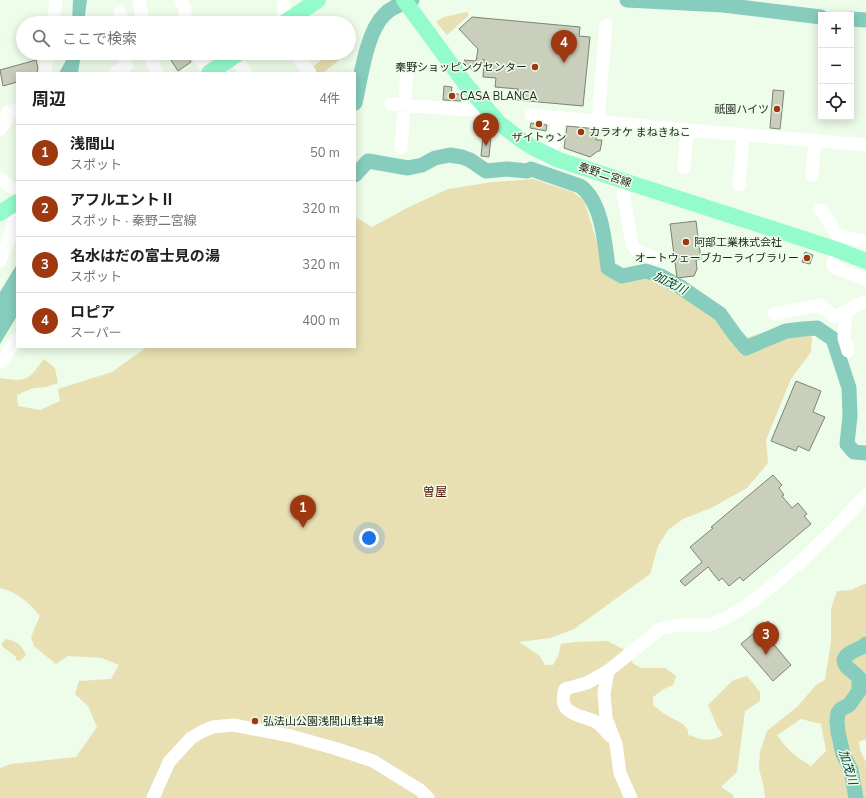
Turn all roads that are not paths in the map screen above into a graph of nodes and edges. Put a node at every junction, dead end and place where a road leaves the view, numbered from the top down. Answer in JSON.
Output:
{"nodes":[{"id":1,"x":56,"y":0,"type":"edge"},
{"id":2,"x":138,"y":0,"type":"edge"},
{"id":3,"x":181,"y":0,"type":"edge"},
{"id":4,"x":284,"y":0,"type":"edge"},
{"id":5,"x":318,"y":0,"type":"edge"},
{"id":6,"x":404,"y":0,"type":"edge"},
{"id":7,"x":53,"y":16,"type":"edge"},
{"id":8,"x":142,"y":16,"type":"edge"},
{"id":9,"x":185,"y":16,"type":"edge"},
{"id":10,"x":283,"y":16,"type":"edge"},
{"id":11,"x":294,"y":16,"type":"edge"},
{"id":12,"x":606,"y":25,"type":"dead end"},
{"id":13,"x":47,"y":60,"type":"edge"},
{"id":14,"x":126,"y":60,"type":"edge"},
{"id":15,"x":152,"y":60,"type":"edge"},
{"id":16,"x":201,"y":60,"type":"edge"},
{"id":17,"x":229,"y":60,"type":"edge"},
{"id":18,"x":240,"y":60,"type":"edge"},
{"id":19,"x":301,"y":60,"type":"edge"},
{"id":20,"x":45,"y":72,"type":"edge"},
{"id":21,"x":117,"y":72,"type":"edge"},
{"id":22,"x":157,"y":72,"type":"edge"},
{"id":23,"x":208,"y":72,"type":"edge"},
{"id":24,"x":211,"y":72,"type":"edge"},
{"id":25,"x":246,"y":72,"type":"edge"},
{"id":26,"x":309,"y":72,"type":"edge"},
{"id":27,"x":404,"y":76,"type":"dead end"},
{"id":28,"x":397,"y":104,"type":"junction"},
{"id":29,"x":486,"y":109,"type":"junction"},
{"id":30,"x":16,"y":110,"type":"edge"},
{"id":31,"x":531,"y":115,"type":"dead end"},
{"id":32,"x":559,"y":117,"type":"junction"},
{"id":33,"x":598,"y":120,"type":"junction"},
{"id":34,"x":0,"y":129,"type":"edge"},
{"id":35,"x":687,"y":130,"type":"junction"},
{"id":36,"x":743,"y":134,"type":"junction"},
{"id":37,"x":815,"y":140,"type":"junction"},
{"id":38,"x":866,"y":144,"type":"edge"},
{"id":39,"x":400,"y":148,"type":"dead end"},
{"id":40,"x":548,"y":155,"type":"junction"},
{"id":41,"x":684,"y":168,"type":"dead end"},
{"id":42,"x":812,"y":175,"type":"dead end"},
{"id":43,"x":0,"y":179,"type":"edge"},
{"id":44,"x":626,"y":182,"type":"junction"},
{"id":45,"x":739,"y":185,"type":"dead end"},
{"id":46,"x":16,"y":190,"type":"edge"},
{"id":47,"x":16,"y":203,"type":"edge"},
{"id":48,"x":820,"y":210,"type":"dead end"},
{"id":49,"x":0,"y":213,"type":"edge"},
{"id":50,"x":16,"y":214,"type":"edge"},
{"id":51,"x":866,"y":242,"type":"edge"},
{"id":52,"x":656,"y":258,"type":"dead end"},
{"id":53,"x":0,"y":261,"type":"edge"},
{"id":54,"x":866,"y":261,"type":"edge"},
{"id":55,"x":833,"y":262,"type":"dead end"},
{"id":56,"x":866,"y":280,"type":"edge"},
{"id":57,"x":866,"y":301,"type":"edge"},
{"id":58,"x":846,"y":311,"type":"junction"},
{"id":59,"x":774,"y":314,"type":"dead end"},
{"id":60,"x":16,"y":340,"type":"edge"},
{"id":61,"x":848,"y":351,"type":"dead end"},
{"id":62,"x":0,"y":362,"type":"edge"},
{"id":63,"x":866,"y":495,"type":"edge"},
{"id":64,"x":608,"y":671,"type":"junction"},
{"id":65,"x":613,"y":739,"type":"junction"},
{"id":66,"x":153,"y":798,"type":"edge"},
{"id":67,"x":428,"y":798,"type":"edge"},
{"id":68,"x":631,"y":798,"type":"edge"}],
"edges":[{"from":1,"to":7,"type":"street"},
{"from":2,"to":8,"type":"street"},
{"from":3,"to":9,"type":"street"},
{"from":4,"to":10,"type":"street"},
{"from":5,"to":11,"type":"main road"},
{"from":6,"to":29,"type":"main road","name":"秦野二宮線"},
{"from":12,"to":33,"type":"street"},
{"from":13,"to":20,"type":"street"},
{"from":14,"to":21,"type":"street"},
{"from":15,"to":22,"type":"street"},
{"from":16,"to":23,"type":"street"},
{"from":17,"to":24,"type":"main road"},
{"from":18,"to":25,"type":"street"},
{"from":19,"to":26,"type":"street"},
{"from":27,"to":28,"type":"street"},
{"from":28,"to":29,"type":"street"},
{"from":28,"to":39,"type":"street"},
{"from":29,"to":40,"type":"main road","name":"秦野二宮線"},
{"from":30,"to":34,"type":"street"},
{"from":31,"to":32,"type":"street"},
{"from":32,"to":33,"type":"street"},
{"from":32,"to":40,"type":"street"},
{"from":33,"to":35,"type":"street"},
{"from":35,"to":36,"type":"street"},
{"from":35,"to":41,"type":"street"},
{"from":36,"to":37,"type":"street"},
{"from":36,"to":45,"type":"street"},
{"from":37,"to":38,"type":"street"},
{"from":37,"to":42,"type":"street"},
{"from":40,"to":44,"type":"main road","name":"秦野二宮線"},
{"from":43,"to":46,"type":"street"},
{"from":44,"to":52,"type":"street"},
{"from":44,"to":54,"type":"main road","name":"秦野二宮線"},
{"from":47,"to":49,"type":"main road"},
{"from":48,"to":51,"type":"street"},
{"from":50,"to":53,"type":"street"},
{"from":55,"to":56,"type":"street"},
{"from":57,"to":58,"type":"street"},
{"from":58,"to":59,"type":"street"},
{"from":58,"to":61,"type":"street"},
{"from":60,"to":62,"type":"street"},
{"from":63,"to":64,"type":"street"},
{"from":64,"to":65,"type":"street"},
{"from":64,"to":65,"type":"street"},
{"from":65,"to":68,"type":"street"},
{"from":66,"to":67,"type":"street"}]}
